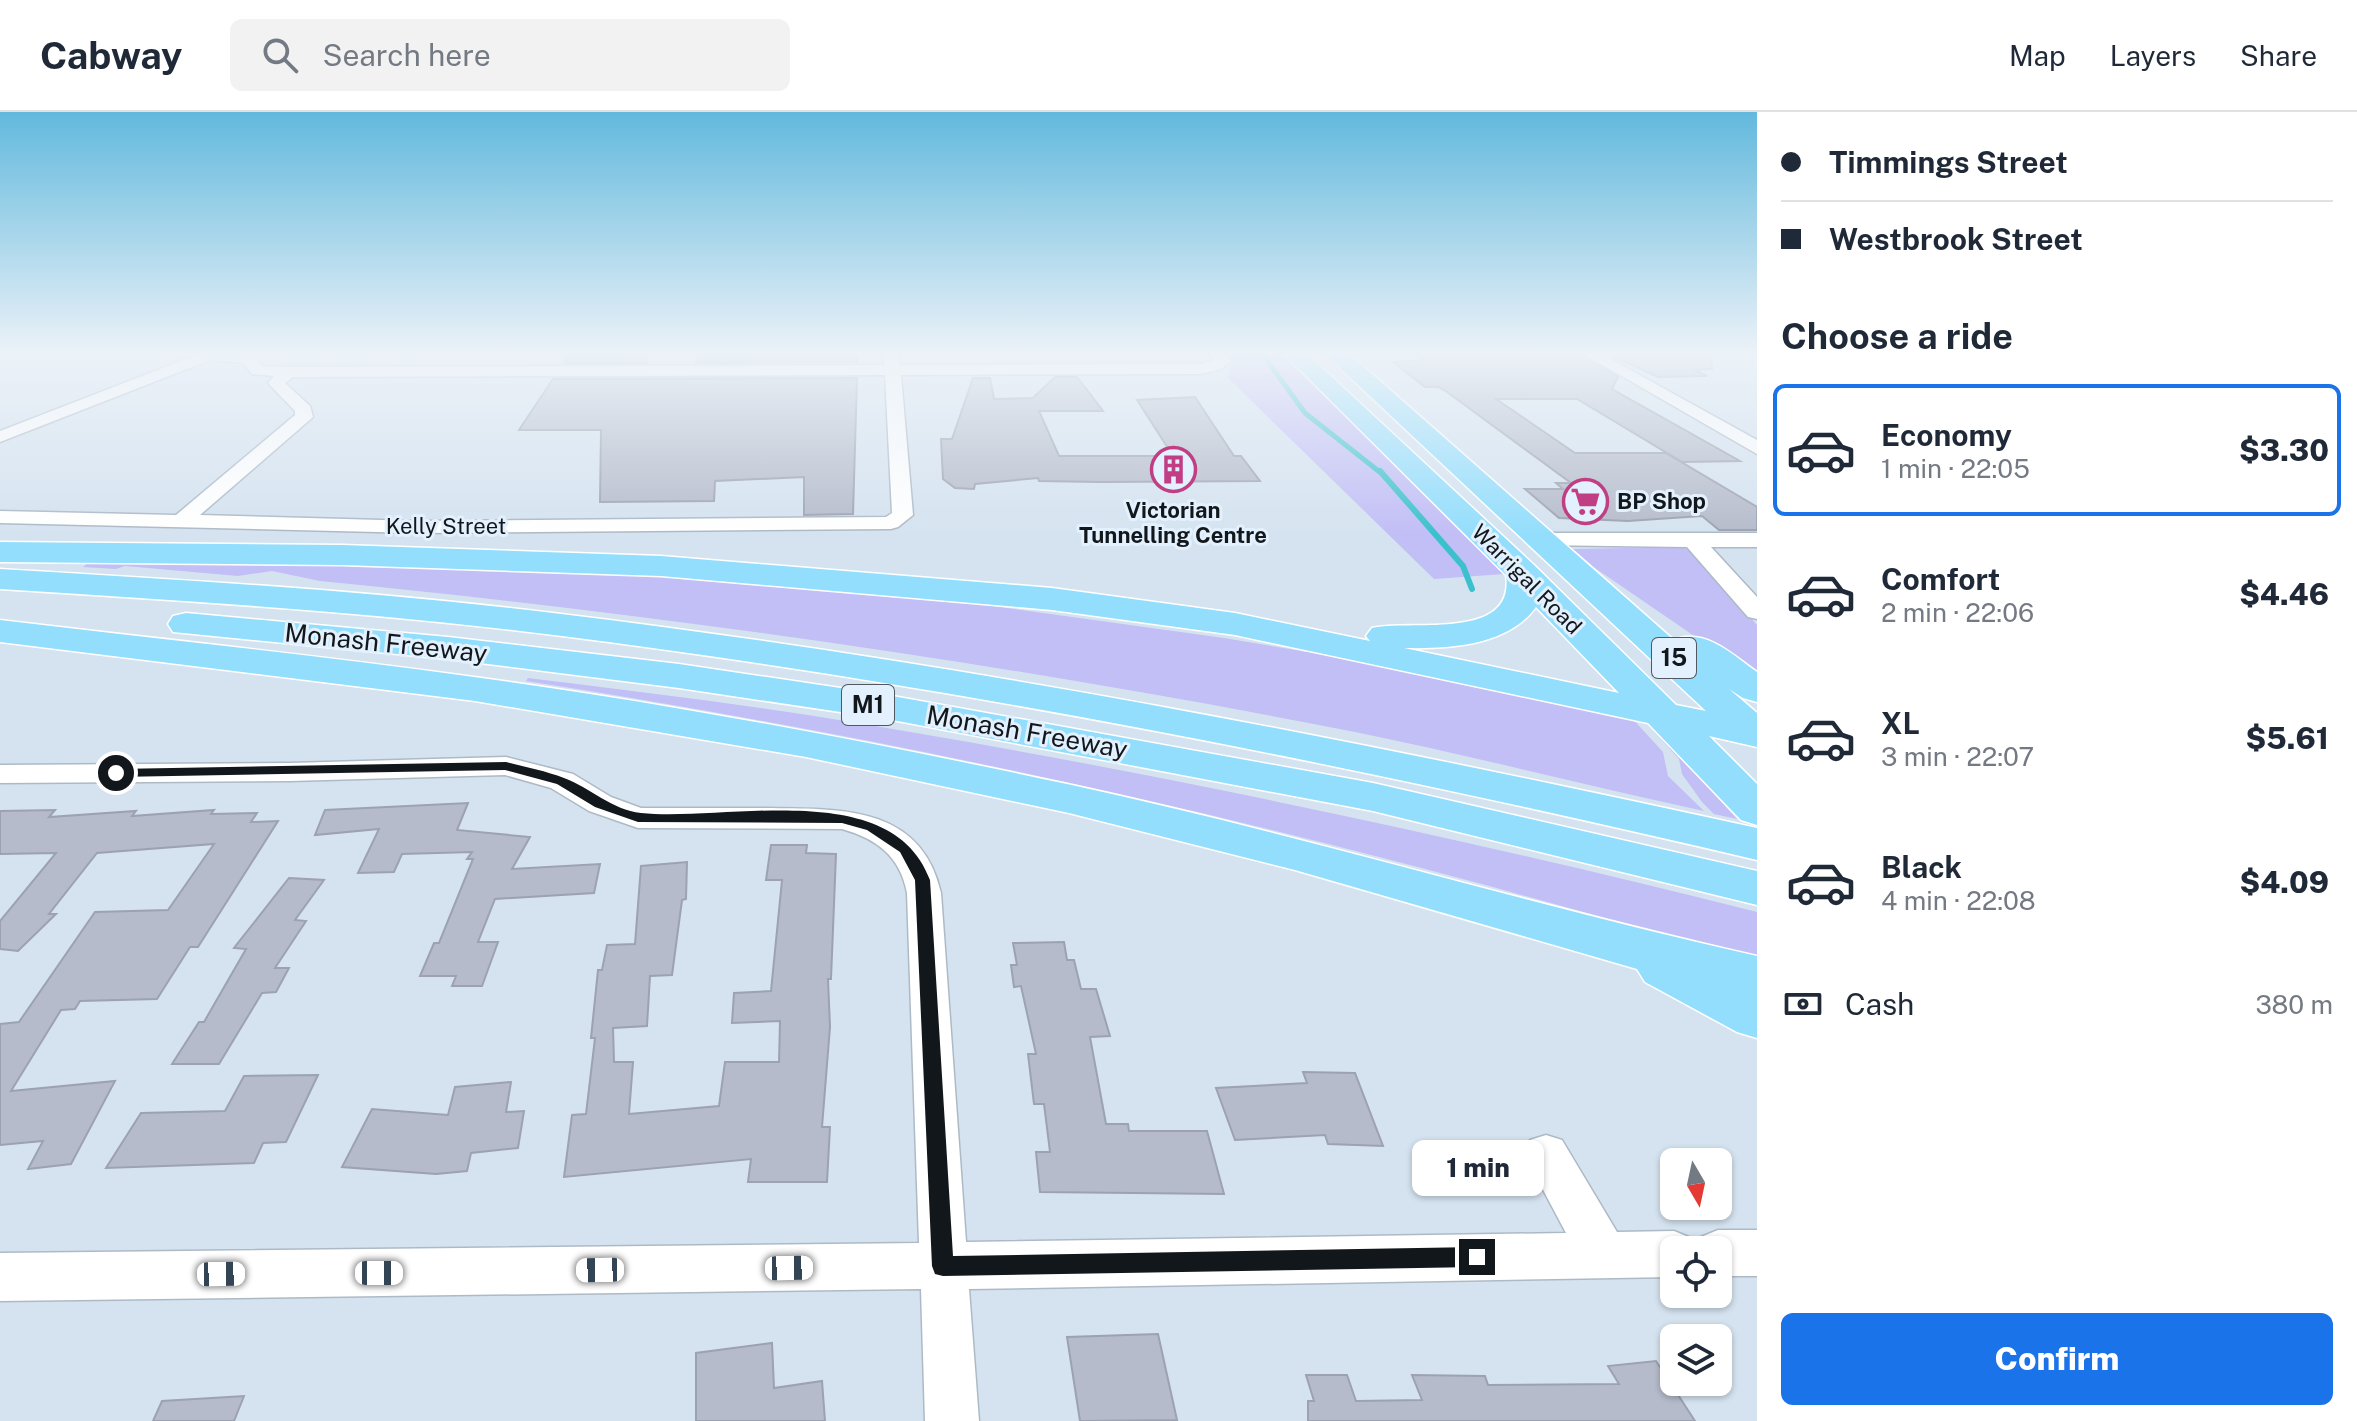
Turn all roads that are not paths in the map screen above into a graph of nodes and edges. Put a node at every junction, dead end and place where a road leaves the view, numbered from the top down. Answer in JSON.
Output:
{"nodes":[{"id":1,"x":61,"y":413,"type":"edge"},
{"id":2,"x":304,"y":413,"type":"edge"},
{"id":3,"x":896,"y":413,"type":"edge"},
{"id":4,"x":1357,"y":413,"type":"edge"},
{"id":5,"x":1402,"y":413,"type":"edge"},
{"id":6,"x":1696,"y":413,"type":"edge"},
{"id":7,"x":0,"y":437,"type":"edge"},
{"id":8,"x":1757,"y":448,"type":"edge"},
{"id":9,"x":0,"y":517,"type":"edge"},
{"id":10,"x":181,"y":521,"type":"junction"},
{"id":11,"x":1543,"y":540,"type":"junction"},
{"id":12,"x":1693,"y":540,"type":"junction"},
{"id":13,"x":1757,"y":540,"type":"edge"},
{"id":14,"x":0,"y":552,"type":"edge"},
{"id":15,"x":1522,"y":572,"type":"junction"},
{"id":16,"x":0,"y":579,"type":"edge"},
{"id":17,"x":1593,"y":584,"type":"junction"},
{"id":18,"x":1757,"y":612,"type":"edge"},
{"id":19,"x":0,"y":616,"type":"edge"},
{"id":20,"x":1235,"y":624,"type":"junction"},
{"id":21,"x":0,"y":631,"type":"edge"},
{"id":22,"x":1757,"y":690,"type":"edge"},
{"id":23,"x":1660,"y":712,"type":"junction"},
{"id":24,"x":1756,"y":734,"type":"edge"},
{"id":25,"x":0,"y":774,"type":"edge"},
{"id":26,"x":1757,"y":810,"type":"edge"},
{"id":27,"x":1757,"y":844,"type":"edge"},
{"id":28,"x":1740,"y":884,"type":"edge"},
{"id":29,"x":1624,"y":946,"type":"junction"},
{"id":30,"x":1757,"y":977,"type":"edge"},
{"id":31,"x":1757,"y":1016,"type":"edge"},
{"id":32,"x":1546,"y":1154,"type":"dead end"},
{"id":33,"x":1732,"y":1253,"type":"edge"},
{"id":34,"x":1757,"y":1253,"type":"edge"},
{"id":35,"x":1660,"y":1254,"type":"edge"},
{"id":36,"x":1604,"y":1255,"type":"junction"},
{"id":37,"x":943,"y":1266,"type":"junction"},
{"id":38,"x":0,"y":1277,"type":"edge"},
{"id":39,"x":952,"y":1421,"type":"edge"}],
"edges":[{"from":1,"to":7,"type":"street"},
{"from":2,"to":10,"type":"street"},
{"from":3,"to":10,"type":"street","name":"Kelly Street"},
{"from":4,"to":15,"type":"highway","name":"Warrigal Road","number":"15"},
{"from":5,"to":11,"type":"highway","name":"Warrigal Road","number":"15"},
{"from":6,"to":8,"type":"street"},
{"from":9,"to":10,"type":"street","name":"Kelly Street"},
{"from":11,"to":12,"type":"street"},
{"from":11,"to":17,"type":"highway","name":"Warrigal Road","number":"15"},
{"from":12,"to":13,"type":"street"},
{"from":12,"to":18,"type":"street"},
{"from":14,"to":20,"type":"highway"},
{"from":15,"to":20,"type":"highway"},
{"from":15,"to":23,"type":"highway","name":"Warrigal Road","number":"15"},
{"from":16,"to":27,"type":"highway","name":"Monash Freeway","number":"M1"},
{"from":17,"to":22,"type":"highway"},
{"from":17,"to":24,"type":"highway","name":"Warrigal Road","number":"15"},
{"from":19,"to":28,"type":"highway","name":"Monash Freeway","number":"M1"},
{"from":20,"to":23,"type":"highway"},
{"from":21,"to":29,"type":"highway"},
{"from":23,"to":24,"type":"highway"},
{"from":23,"to":26,"type":"highway","name":"Warrigal Road","number":"15"},
{"from":25,"to":37,"type":"street"},
{"from":29,"to":30,"type":"highway"},
{"from":29,"to":31,"type":"highway"},
{"from":32,"to":36,"type":"street"},
{"from":33,"to":34,"type":"street"},
{"from":35,"to":36,"type":"street"},
{"from":36,"to":37,"type":"street"},
{"from":37,"to":38,"type":"street"},
{"from":37,"to":39,"type":"street"}]}
